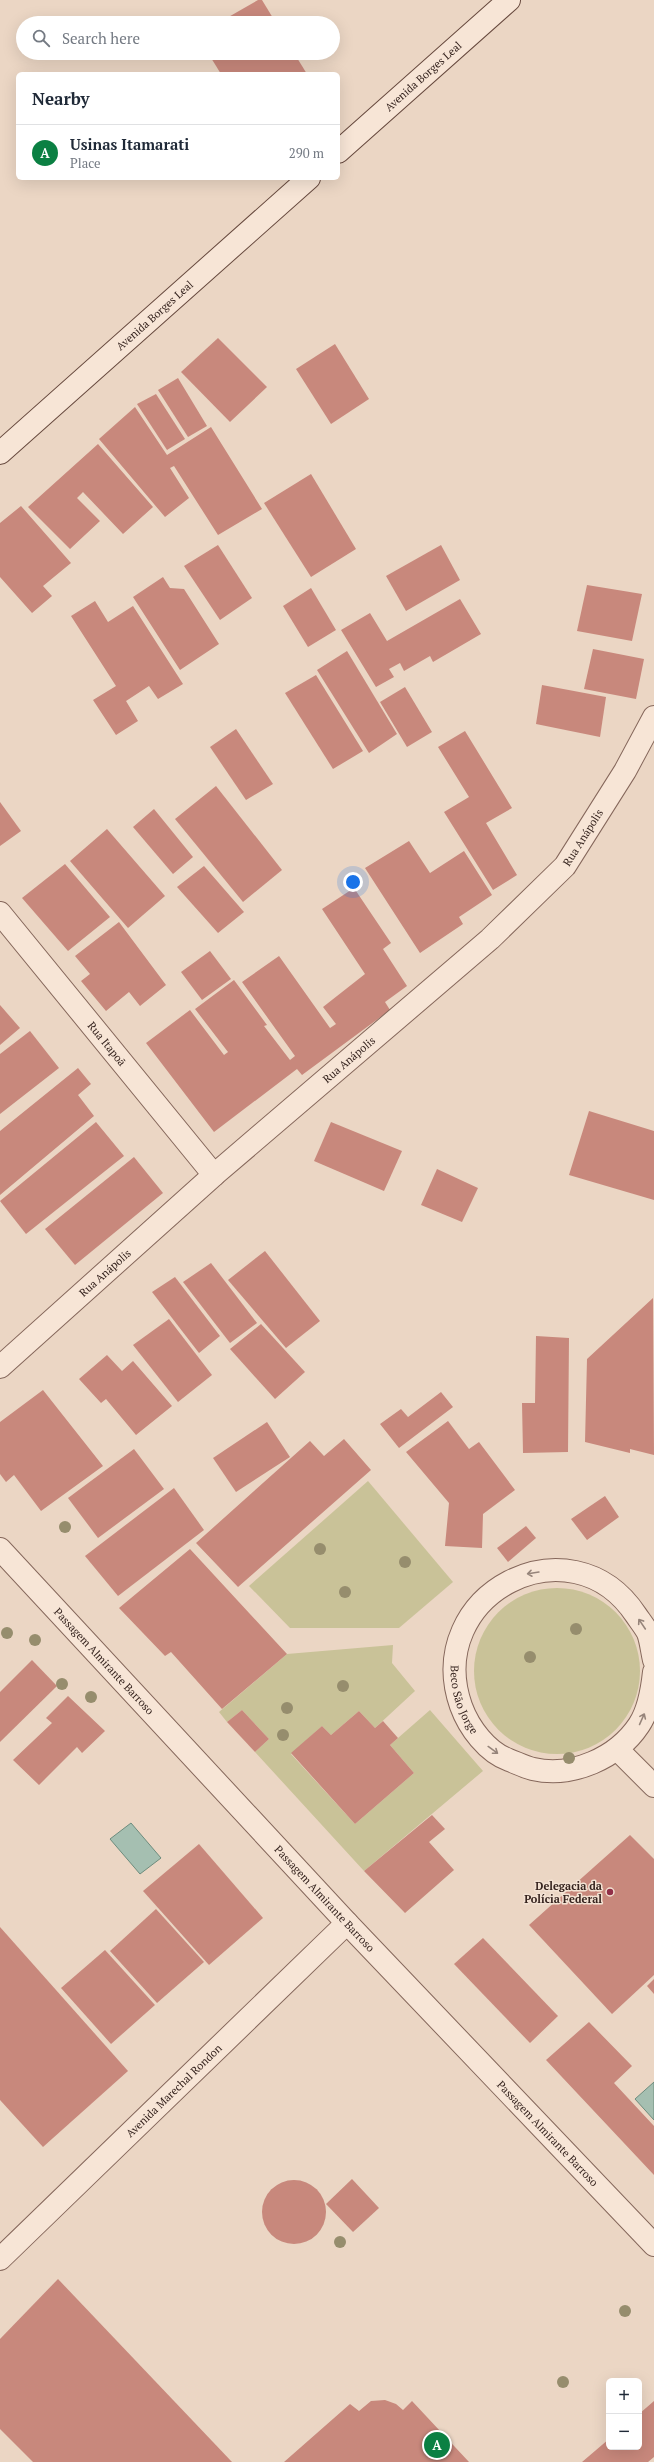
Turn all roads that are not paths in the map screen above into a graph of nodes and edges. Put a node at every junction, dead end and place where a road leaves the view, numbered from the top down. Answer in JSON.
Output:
{"nodes":[{"id":1,"x":508,"y":0,"type":"edge"},
{"id":2,"x":340,"y":150,"type":"edge"},
{"id":3,"x":307,"y":180,"type":"edge"},
{"id":4,"x":0,"y":453,"type":"edge"},
{"id":5,"x":654,"y":717,"type":"edge"},
{"id":6,"x":0,"y":913,"type":"edge"},
{"id":7,"x":214,"y":1175,"type":"junction"},
{"id":8,"x":0,"y":1367,"type":"edge"},
{"id":9,"x":0,"y":1549,"type":"edge"},
{"id":10,"x":654,"y":1660,"type":"edge"},
{"id":11,"x":654,"y":1672,"type":"edge"},
{"id":12,"x":617,"y":1749,"type":"junction"},
{"id":13,"x":654,"y":1786,"type":"edge"},
{"id":14,"x":347,"y":1923,"type":"junction"},
{"id":15,"x":654,"y":2245,"type":"edge"},
{"id":16,"x":0,"y":2259,"type":"edge"}],
"edges":[{"from":1,"to":2,"type":"street","name":"Avenida Borges Leal"},
{"from":3,"to":4,"type":"street","name":"Avenida Borges Leal"},
{"from":5,"to":7,"type":"street","name":"Rua Anápolis"},
{"from":6,"to":7,"type":"street","name":"Rua Itapoã"},
{"from":7,"to":8,"type":"street","name":"Rua Anápolis"},
{"from":9,"to":14,"type":"street","name":"Passagem Almirante Barroso"},
{"from":10,"to":12,"type":"street","name":"Beco São Jorge","one_way":true},
{"from":12,"to":11,"type":"street","name":"Beco São Jorge","one_way":true},
{"from":12,"to":13,"type":"street"},
{"from":14,"to":15,"type":"street","name":"Passagem Almirante Barroso"},
{"from":14,"to":16,"type":"street","name":"Avenida Marechal Rondon"}]}
